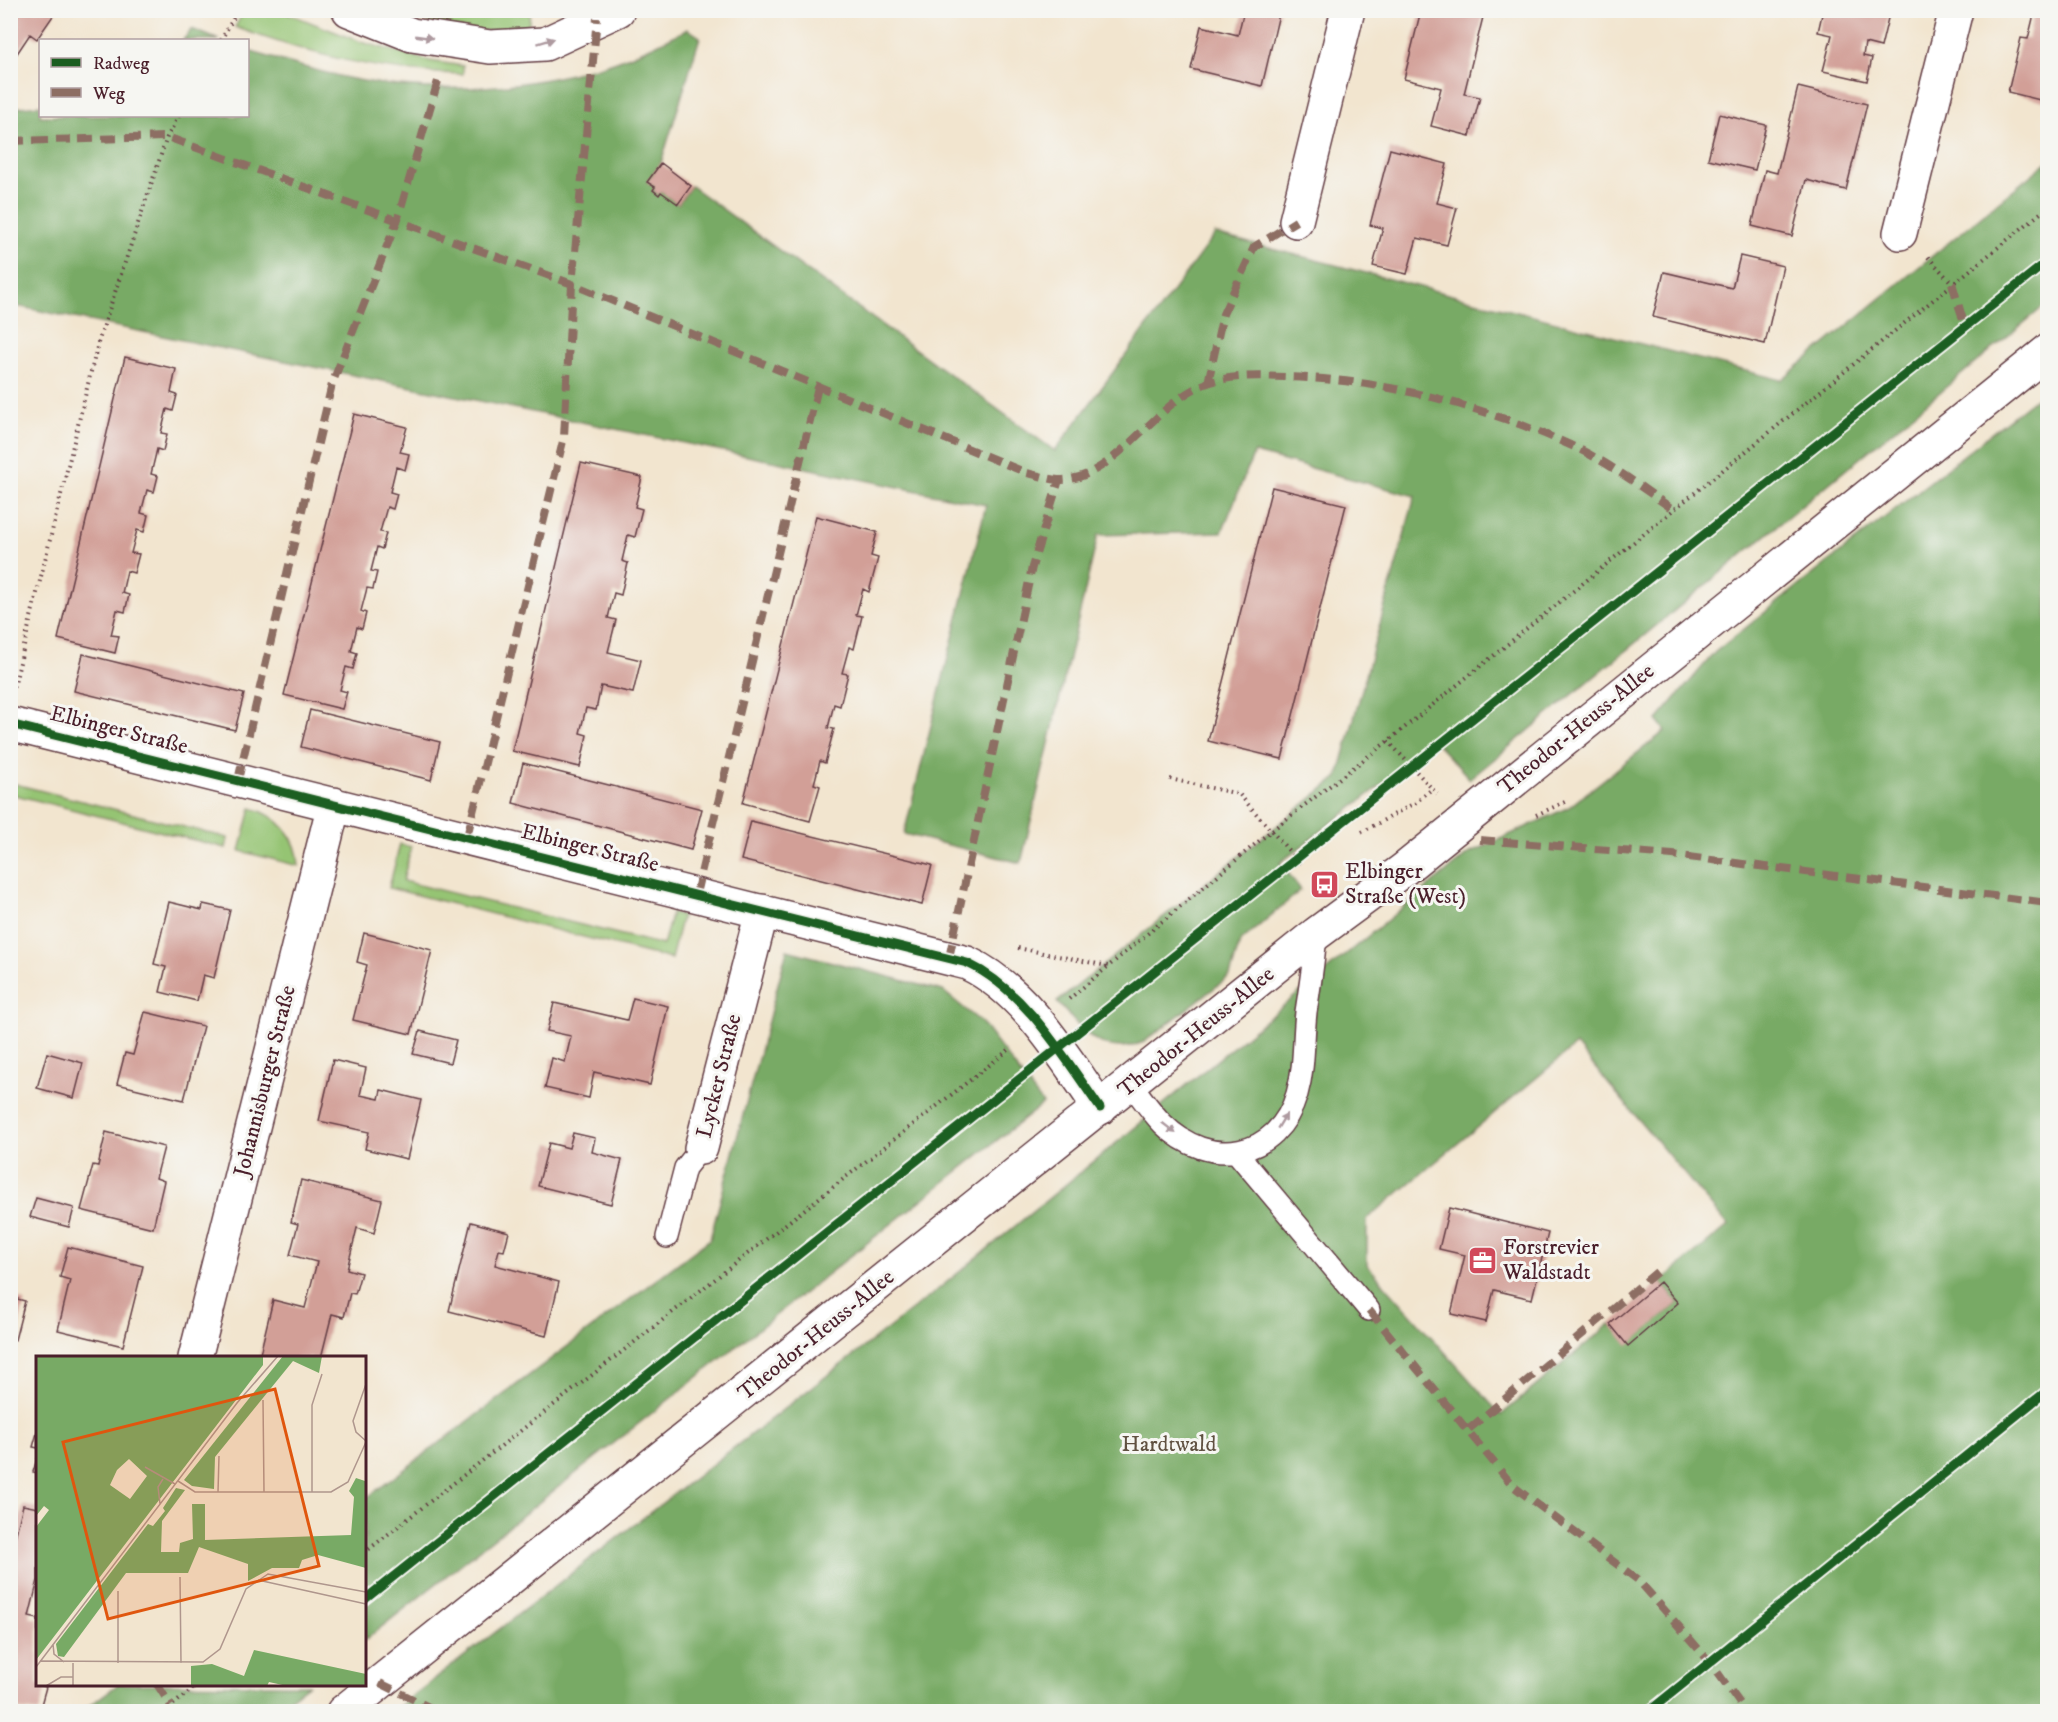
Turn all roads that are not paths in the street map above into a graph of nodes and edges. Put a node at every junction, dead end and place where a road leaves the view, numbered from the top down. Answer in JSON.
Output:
{"nodes":[{"id":1,"x":349,"y":10,"type":"edge"},
{"id":2,"x":1348,"y":10,"type":"edge"},
{"id":3,"x":1956,"y":10,"type":"edge"},
{"id":4,"x":599,"y":13,"type":"edge"},
{"id":5,"x":1296,"y":221,"type":"dead end"},
{"id":6,"x":1900,"y":232,"type":"dead end"},
{"id":7,"x":2048,"y":351,"type":"edge"},
{"id":8,"x":10,"y":723,"type":"edge"},
{"id":9,"x":334,"y":804,"type":"junction"},
{"id":10,"x":762,"y":911,"type":"junction"},
{"id":11,"x":1316,"y":934,"type":"junction"},
{"id":12,"x":1131,"y":1084,"type":"junction"},
{"id":13,"x":1100,"y":1108,"type":"junction"},
{"id":14,"x":701,"y":1148,"type":"joint"},
{"id":15,"x":1236,"y":1152,"type":"junction"},
{"id":16,"x":667,"y":1237,"type":"dead end"},
{"id":17,"x":1369,"y":1310,"type":"dead end"},
{"id":18,"x":196,"y":1356,"type":"edge"},
{"id":19,"x":343,"y":1712,"type":"edge"}],
"edges":[{"from":1,"to":4,"type":"street","one_way":true},
{"from":2,"to":5,"type":"street"},
{"from":3,"to":6,"type":"street"},
{"from":7,"to":11,"type":"street","name":"Theodor-Heuss-Allee"},
{"from":8,"to":9,"type":"street","name":"Elbinger Straße"},
{"from":9,"to":10,"type":"street","name":"Elbinger Straße"},
{"from":9,"to":18,"type":"street","name":"Johannisburger Straße"},
{"from":10,"to":13,"type":"street","name":"Elbinger Straße"},
{"from":10,"to":14,"type":"street","name":"Lycker Straße"},
{"from":11,"to":12,"type":"street","name":"Theodor-Heuss-Allee"},
{"from":15,"to":11,"type":"lane","one_way":true},
{"from":12,"to":13,"type":"street","name":"Theodor-Heuss-Allee"},
{"from":12,"to":15,"type":"lane","one_way":true},
{"from":13,"to":19,"type":"street","name":"Theodor-Heuss-Allee"},
{"from":14,"to":16,"type":"lane","name":"Lycker Straße"},
{"from":15,"to":17,"type":"lane"}]}
